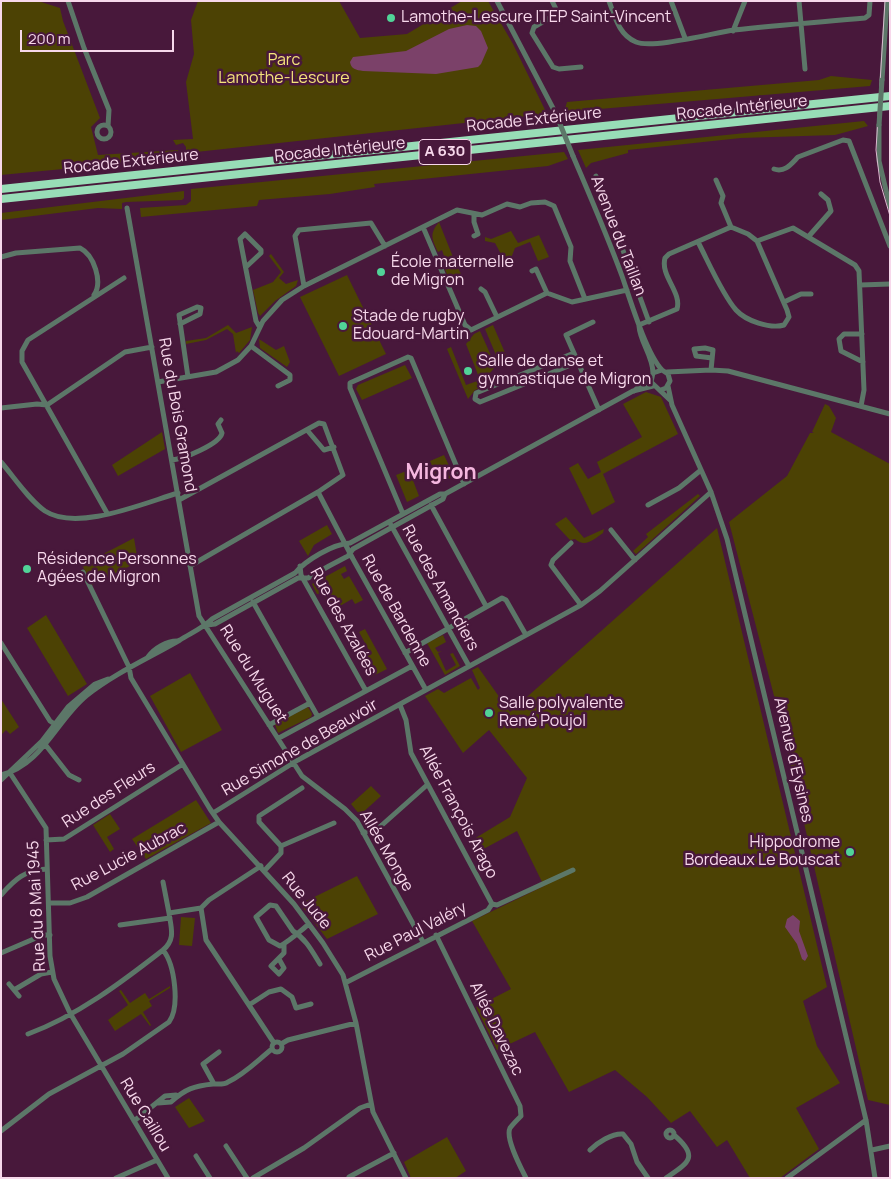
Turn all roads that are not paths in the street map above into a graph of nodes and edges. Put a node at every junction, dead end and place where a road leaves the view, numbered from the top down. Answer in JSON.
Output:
{"nodes":[{"id":1,"x":68,"y":1,"type":"edge"},
{"id":2,"x":497,"y":1,"type":"edge"},
{"id":3,"x":552,"y":1,"type":"edge"},
{"id":4,"x":609,"y":1,"type":"edge"},
{"id":5,"x":671,"y":1,"type":"edge"},
{"id":6,"x":745,"y":1,"type":"edge"},
{"id":7,"x":799,"y":1,"type":"edge"},
{"id":8,"x":870,"y":1,"type":"edge"},
{"id":9,"x":887,"y":1,"type":"edge"},
{"id":10,"x":800,"y":24,"type":"junction"},
{"id":11,"x":733,"y":31,"type":"junction"},
{"id":12,"x":685,"y":38,"type":"junction"},
{"id":13,"x":581,"y":67,"type":"dead end"},
{"id":14,"x":805,"y":69,"type":"dead end"},
{"id":15,"x":890,"y":96,"type":"edge"},
{"id":16,"x":890,"y":106,"type":"edge"},
{"id":17,"x":108,"y":126,"type":"dead end"},
{"id":18,"x":774,"y":169,"type":"dead end"},
{"id":19,"x":596,"y":176,"type":"dead end"},
{"id":20,"x":716,"y":180,"type":"dead end"},
{"id":21,"x":1,"y":189,"type":"edge"},
{"id":22,"x":821,"y":194,"type":"dead end"},
{"id":23,"x":1,"y":199,"type":"edge"},
{"id":24,"x":890,"y":207,"type":"edge"},
{"id":25,"x":127,"y":208,"type":"dead end"},
{"id":26,"x":474,"y":215,"type":"junction"},
{"id":27,"x":730,"y":226,"type":"junction"},
{"id":28,"x":423,"y":227,"type":"junction"},
{"id":29,"x":474,"y":236,"type":"dead end"},
{"id":30,"x":808,"y":236,"type":"junction"},
{"id":31,"x":757,"y":241,"type":"junction"},
{"id":32,"x":698,"y":242,"type":"junction"},
{"id":33,"x":385,"y":246,"type":"junction"},
{"id":34,"x":890,"y":246,"type":"edge"},
{"id":35,"x":1,"y":257,"type":"edge"},
{"id":36,"x":246,"y":267,"type":"junction"},
{"id":37,"x":532,"y":271,"type":"dead end"},
{"id":38,"x":124,"y":278,"type":"dead end"},
{"id":39,"x":890,"y":284,"type":"edge"},
{"id":40,"x":860,"y":285,"type":"junction"},
{"id":41,"x":304,"y":286,"type":"junction"},
{"id":42,"x":481,"y":288,"type":"dead end"},
{"id":43,"x":627,"y":290,"type":"junction"},
{"id":44,"x":547,"y":293,"type":"junction"},
{"id":45,"x":810,"y":294,"type":"dead end"},
{"id":46,"x":92,"y":297,"type":"junction"},
{"id":47,"x":585,"y":299,"type":"junction"},
{"id":48,"x":784,"y":302,"type":"junction"},
{"id":49,"x":497,"y":317,"type":"junction"},
{"id":50,"x":594,"y":322,"type":"dead end"},
{"id":51,"x":649,"y":322,"type":"junction"},
{"id":52,"x":180,"y":324,"type":"junction"},
{"id":53,"x":639,"y":325,"type":"junction"},
{"id":54,"x":259,"y":326,"type":"junction"},
{"id":55,"x":862,"y":334,"type":"junction"},
{"id":56,"x":251,"y":346,"type":"junction"},
{"id":57,"x":152,"y":347,"type":"junction"},
{"id":58,"x":574,"y":353,"type":"junction"},
{"id":59,"x":712,"y":358,"type":"dead end"},
{"id":60,"x":578,"y":362,"type":"junction"},
{"id":61,"x":863,"y":362,"type":"junction"},
{"id":62,"x":711,"y":370,"type":"junction"},
{"id":63,"x":664,"y":371,"type":"junction"},
{"id":64,"x":680,"y":372,"type":"junction"},
{"id":65,"x":652,"y":375,"type":"junction"},
{"id":66,"x":188,"y":376,"type":"junction"},
{"id":67,"x":158,"y":382,"type":"junction"},
{"id":68,"x":669,"y":383,"type":"junction"},
{"id":69,"x":278,"y":386,"type":"dead end"},
{"id":70,"x":653,"y":386,"type":"junction"},
{"id":71,"x":660,"y":390,"type":"junction"},
{"id":72,"x":633,"y":391,"type":"junction"},
{"id":73,"x":47,"y":405,"type":"junction"},
{"id":74,"x":672,"y":405,"type":"junction"},
{"id":75,"x":861,"y":406,"type":"junction"},
{"id":76,"x":1,"y":408,"type":"edge"},
{"id":77,"x":598,"y":410,"type":"junction"},
{"id":78,"x":890,"y":414,"type":"edge"},
{"id":79,"x":221,"y":420,"type":"dead end"},
{"id":80,"x":307,"y":430,"type":"junction"},
{"id":81,"x":334,"y":447,"type":"junction"},
{"id":82,"x":172,"y":460,"type":"junction"},
{"id":83,"x":1,"y":462,"type":"edge"},
{"id":84,"x":701,"y":470,"type":"junction"},
{"id":85,"x":464,"y":484,"type":"junction"},
{"id":86,"x":318,"y":492,"type":"junction"},
{"id":87,"x":711,"y":492,"type":"junction"},
{"id":88,"x":178,"y":493,"type":"junction"},
{"id":89,"x":445,"y":494,"type":"junction"},
{"id":90,"x":179,"y":500,"type":"junction"},
{"id":91,"x":431,"y":505,"type":"junction"},
{"id":92,"x":648,"y":505,"type":"dead end"},
{"id":93,"x":108,"y":514,"type":"junction"},
{"id":94,"x":403,"y":514,"type":"junction"},
{"id":95,"x":389,"y":522,"type":"junction"},
{"id":96,"x":392,"y":527,"type":"junction"},
{"id":97,"x":611,"y":530,"type":"dead end"},
{"id":98,"x":346,"y":543,"type":"junction"},
{"id":99,"x":571,"y":543,"type":"dead end"},
{"id":100,"x":351,"y":552,"type":"junction"},
{"id":101,"x":635,"y":560,"type":"junction"},
{"id":102,"x":190,"y":566,"type":"junction"},
{"id":103,"x":301,"y":566,"type":"junction"},
{"id":104,"x":83,"y":572,"type":"dead end"},
{"id":105,"x":304,"y":577,"type":"junction"},
{"id":106,"x":252,"y":600,"type":"junction"},
{"id":107,"x":580,"y":605,"type":"junction"},
{"id":108,"x":486,"y":606,"type":"junction"},
{"id":109,"x":206,"y":625,"type":"junction"},
{"id":110,"x":449,"y":628,"type":"junction"},
{"id":111,"x":526,"y":635,"type":"junction"},
{"id":112,"x":1,"y":643,"type":"edge"},
{"id":113,"x":4,"y":651,"type":"edge"},
{"id":114,"x":405,"y":653,"type":"junction"},
{"id":115,"x":412,"y":666,"type":"junction"},
{"id":116,"x":469,"y":666,"type":"junction"},
{"id":117,"x":129,"y":667,"type":"junction"},
{"id":118,"x":366,"y":690,"type":"junction"},
{"id":119,"x":426,"y":690,"type":"junction"},
{"id":120,"x":310,"y":703,"type":"junction"},
{"id":121,"x":400,"y":705,"type":"junction"},
{"id":122,"x":318,"y":717,"type":"junction"},
{"id":123,"x":57,"y":725,"type":"junction"},
{"id":124,"x":269,"y":725,"type":"junction"},
{"id":125,"x":278,"y":738,"type":"junction"},
{"id":126,"x":44,"y":742,"type":"junction"},
{"id":127,"x":293,"y":763,"type":"junction"},
{"id":128,"x":183,"y":764,"type":"junction"},
{"id":129,"x":10,"y":773,"type":"junction"},
{"id":130,"x":1,"y":775,"type":"edge"},
{"id":131,"x":1,"y":780,"type":"edge"},
{"id":132,"x":79,"y":780,"type":"dead end"},
{"id":133,"x":427,"y":785,"type":"junction"},
{"id":134,"x":302,"y":788,"type":"dead end"},
{"id":135,"x":212,"y":813,"type":"junction"},
{"id":136,"x":219,"y":822,"type":"junction"},
{"id":137,"x":334,"y":823,"type":"dead end"},
{"id":138,"x":363,"y":833,"type":"junction"},
{"id":139,"x":46,"y":840,"type":"junction"},
{"id":140,"x":281,"y":846,"type":"junction"},
{"id":141,"x":263,"y":868,"type":"junction"},
{"id":142,"x":47,"y":869,"type":"junction"},
{"id":143,"x":573,"y":870,"type":"dead end"},
{"id":144,"x":164,"y":882,"type":"dead end"},
{"id":145,"x":1,"y":895,"type":"edge"},
{"id":146,"x":491,"y":902,"type":"junction"},
{"id":147,"x":49,"y":903,"type":"junction"},
{"id":148,"x":201,"y":908,"type":"junction"},
{"id":149,"x":170,"y":916,"type":"junction"},
{"id":150,"x":309,"y":924,"type":"junction"},
{"id":151,"x":120,"y":925,"type":"dead end"},
{"id":152,"x":297,"y":933,"type":"junction"},
{"id":153,"x":50,"y":935,"type":"junction"},
{"id":154,"x":436,"y":936,"type":"junction"},
{"id":155,"x":423,"y":942,"type":"junction"},
{"id":156,"x":284,"y":945,"type":"junction"},
{"id":157,"x":163,"y":950,"type":"junction"},
{"id":158,"x":1,"y":953,"type":"edge"},
{"id":159,"x":279,"y":959,"type":"dead end"},
{"id":160,"x":320,"y":964,"type":"dead end"},
{"id":161,"x":52,"y":972,"type":"junction"},
{"id":162,"x":346,"y":982,"type":"junction"},
{"id":163,"x":9,"y":984,"type":"dead end"},
{"id":164,"x":14,"y":990,"type":"junction"},
{"id":165,"x":19,"y":996,"type":"dead end"},
{"id":166,"x":311,"y":1004,"type":"dead end"},
{"id":167,"x":249,"y":1005,"type":"junction"},
{"id":168,"x":70,"y":1013,"type":"junction"},
{"id":169,"x":356,"y":1023,"type":"junction"},
{"id":170,"x":28,"y":1034,"type":"dead end"},
{"id":171,"x":274,"y":1043,"type":"junction"},
{"id":172,"x":281,"y":1044,"type":"junction"},
{"id":173,"x":272,"y":1049,"type":"junction"},
{"id":174,"x":219,"y":1052,"type":"dead end"},
{"id":175,"x":102,"y":1065,"type":"junction"},
{"id":176,"x":214,"y":1084,"type":"junction"},
{"id":177,"x":371,"y":1104,"type":"junction"},
{"id":178,"x":866,"y":1120,"type":"junction"},
{"id":179,"x":134,"y":1121,"type":"junction"},
{"id":180,"x":1,"y":1131,"type":"edge"},
{"id":181,"x":674,"y":1135,"type":"dead end"},
{"id":182,"x":226,"y":1146,"type":"dead end"},
{"id":183,"x":890,"y":1146,"type":"edge"},
{"id":184,"x":590,"y":1150,"type":"dead end"},
{"id":185,"x":872,"y":1150,"type":"junction"},
{"id":186,"x":394,"y":1153,"type":"junction"},
{"id":187,"x":196,"y":1156,"type":"dead end"},
{"id":188,"x":157,"y":1160,"type":"junction"},
{"id":189,"x":349,"y":1177,"type":"edge"},
{"id":190,"x":116,"y":1178,"type":"edge"},
{"id":191,"x":168,"y":1178,"type":"edge"},
{"id":192,"x":210,"y":1178,"type":"edge"},
{"id":193,"x":247,"y":1178,"type":"edge"},
{"id":194,"x":254,"y":1178,"type":"edge"},
{"id":195,"x":406,"y":1178,"type":"edge"},
{"id":196,"x":526,"y":1178,"type":"edge"},
{"id":197,"x":648,"y":1178,"type":"edge"},
{"id":198,"x":666,"y":1178,"type":"edge"},
{"id":199,"x":787,"y":1178,"type":"edge"},
{"id":200,"x":875,"y":1178,"type":"edge"}],
"edges":[{"from":1,"to":17,"type":"street"},
{"from":2,"to":43,"type":"street","name":"Avenue du Taillan","bridge":true},
{"from":3,"to":13,"type":"street"},
{"from":4,"to":12,"type":"street"},
{"from":5,"to":12,"type":"street"},
{"from":6,"to":11,"type":"street"},
{"from":7,"to":10,"type":"street"},
{"from":8,"to":10,"type":"street"},
{"from":9,"to":24,"type":"street","bridge":true},
{"from":10,"to":11,"type":"street"},
{"from":10,"to":14,"type":"street"},
{"from":11,"to":12,"type":"street"},
{"from":15,"to":21,"type":"highway","name":"Rocade Extérieure","number":"A 630"},
{"from":16,"to":23,"type":"highway","name":"Rocade Intérieure","number":"A 630"},
{"from":18,"to":34,"type":"street"},
{"from":19,"to":51,"type":"street"},
{"from":20,"to":27,"type":"street"},
{"from":22,"to":30,"type":"street"},
{"from":25,"to":57,"type":"street","name":"Rue du Bois Gramond"},
{"from":26,"to":28,"type":"street"},
{"from":26,"to":29,"type":"street"},
{"from":26,"to":47,"type":"street"},
{"from":27,"to":31,"type":"street"},
{"from":27,"to":32,"type":"street"},
{"from":28,"to":33,"type":"street"},
{"from":28,"to":49,"type":"street"},
{"from":30,"to":31,"type":"street"},
{"from":30,"to":40,"type":"street"},
{"from":31,"to":48,"type":"street"},
{"from":32,"to":48,"type":"street"},
{"from":32,"to":51,"type":"street"},
{"from":33,"to":41,"type":"street"},
{"from":33,"to":41,"type":"street"},
{"from":35,"to":46,"type":"street"},
{"from":36,"to":36,"type":"street"},
{"from":36,"to":54,"type":"street"},
{"from":37,"to":44,"type":"street"},
{"from":38,"to":46,"type":"street"},
{"from":39,"to":40,"type":"street"},
{"from":40,"to":55,"type":"street"},
{"from":41,"to":54,"type":"street"},
{"from":42,"to":49,"type":"street"},
{"from":43,"to":47,"type":"street"},
{"from":43,"to":53,"type":"street","name":"Avenue du Taillan"},
{"from":44,"to":47,"type":"street"},
{"from":44,"to":49,"type":"street"},
{"from":45,"to":48,"type":"street"},
{"from":46,"to":73,"type":"street"},
{"from":50,"to":58,"type":"street"},
{"from":51,"to":53,"type":"street"},
{"from":52,"to":52,"type":"street"},
{"from":52,"to":66,"type":"street"},
{"from":53,"to":63,"type":"street","name":"Avenue du Taillan"},
{"from":53,"to":65,"type":"street","name":"Avenue du Taillan"},
{"from":54,"to":56,"type":"street"},
{"from":55,"to":61,"type":"street"},
{"from":55,"to":61,"type":"street"},
{"from":56,"to":66,"type":"street"},
{"from":56,"to":69,"type":"street"},
{"from":57,"to":67,"type":"street","name":"Rue du Bois Gramond"},
{"from":57,"to":73,"type":"street"},
{"from":58,"to":60,"type":"street"},
{"from":58,"to":60,"type":"street"},
{"from":59,"to":62,"type":"street"},
{"from":60,"to":77,"type":"street"},
{"from":61,"to":75,"type":"street"},
{"from":62,"to":64,"type":"street"},
{"from":62,"to":75,"type":"street"},
{"from":63,"to":64,"type":"street"},
{"from":63,"to":65,"type":"street"},
{"from":63,"to":68,"type":"street","name":"Avenue du Taillan"},
{"from":64,"to":68,"type":"street"},
{"from":65,"to":70,"type":"street","name":"Avenue du Taillan"},
{"from":65,"to":72,"type":"street"},
{"from":66,"to":67,"type":"street"},
{"from":67,"to":82,"type":"street","name":"Rue du Bois Gramond"},
{"from":68,"to":71,"type":"street"},
{"from":68,"to":74,"type":"street","name":"Avenue du Taillan"},
{"from":70,"to":71,"type":"street"},
{"from":70,"to":72,"type":"street"},
{"from":71,"to":74,"type":"street"},
{"from":72,"to":77,"type":"street"},
{"from":73,"to":76,"type":"street"},
{"from":73,"to":93,"type":"street"},
{"from":74,"to":84,"type":"street","name":"Avenue d'Eysines"},
{"from":75,"to":78,"type":"street"},
{"from":77,"to":85,"type":"street"},
{"from":79,"to":82,"type":"street"},
{"from":80,"to":81,"type":"street"},
{"from":80,"to":81,"type":"street"},
{"from":80,"to":90,"type":"street"},
{"from":81,"to":86,"type":"street"},
{"from":82,"to":88,"type":"street","name":"Rue du Bois Gramond"},
{"from":83,"to":93,"type":"street"},
{"from":84,"to":87,"type":"street","name":"Avenue d'Eysines"},
{"from":84,"to":92,"type":"street"},
{"from":85,"to":89,"type":"street"},
{"from":85,"to":94,"type":"street"},
{"from":86,"to":98,"type":"street","name":"Rue de Bardenne"},
{"from":86,"to":102,"type":"street"},
{"from":87,"to":101,"type":"street","name":"Rue Simone de Beauvoir"},
{"from":87,"to":178,"type":"street","name":"Avenue d'Eysines"},
{"from":88,"to":90,"type":"street","name":"Rue du Bois Gramond"},
{"from":88,"to":93,"type":"street"},
{"from":89,"to":91,"type":"street"},
{"from":89,"to":94,"type":"street"},
{"from":90,"to":102,"type":"street","name":"Rue du Bois Gramond"},
{"from":91,"to":96,"type":"street"},
{"from":91,"to":108,"type":"street"},
{"from":94,"to":95,"type":"street"},
{"from":95,"to":96,"type":"street","name":"Rue des Amandiers"},
{"from":95,"to":98,"type":"street"},
{"from":96,"to":100,"type":"street"},
{"from":96,"to":110,"type":"street","name":"Rue des Amandiers"},
{"from":97,"to":101,"type":"street"},
{"from":98,"to":100,"type":"street","name":"Rue de Bardenne"},
{"from":98,"to":103,"type":"street"},
{"from":99,"to":107,"type":"street"},
{"from":100,"to":105,"type":"street"},
{"from":100,"to":114,"type":"street","name":"Rue de Bardenne"},
{"from":101,"to":107,"type":"street","name":"Rue Simone de Beauvoir"},
{"from":102,"to":109,"type":"street","name":"Rue du Bois Gramond"},
{"from":103,"to":105,"type":"street","name":"Rue des Azalées"},
{"from":103,"to":106,"type":"street"},
{"from":104,"to":117,"type":"street","name":"Rue Jude"},
{"from":105,"to":106,"type":"street"},
{"from":105,"to":118,"type":"street","name":"Rue des Azalées"},
{"from":106,"to":109,"type":"street"},
{"from":106,"to":120,"type":"street"},
{"from":107,"to":111,"type":"street","name":"Rue Simone de Beauvoir"},
{"from":108,"to":110,"type":"street"},
{"from":108,"to":111,"type":"street"},
{"from":109,"to":117,"type":"street"},
{"from":109,"to":124,"type":"street","name":"Rue du Muguet"},
{"from":110,"to":114,"type":"street"},
{"from":110,"to":116,"type":"street","name":"Rue des Amandiers"},
{"from":111,"to":116,"type":"street","name":"Rue Simone de Beauvoir"},
{"from":112,"to":113,"type":"street"},
{"from":113,"to":123,"type":"street"},
{"from":114,"to":115,"type":"street","name":"Rue de Bardenne"},
{"from":115,"to":118,"type":"street"},
{"from":115,"to":119,"type":"street","name":"Rue de Bardenne"},
{"from":116,"to":119,"type":"street","name":"Rue Simone de Beauvoir"},
{"from":117,"to":123,"type":"street"},
{"from":117,"to":128,"type":"street","name":"Rue Jude"},
{"from":118,"to":122,"type":"street"},
{"from":119,"to":121,"type":"street","name":"Rue Simone de Beauvoir"},
{"from":120,"to":122,"type":"street"},
{"from":120,"to":124,"type":"street"},
{"from":121,"to":127,"type":"street","name":"Rue Simone de Beauvoir"},
{"from":121,"to":133,"type":"street","name":"Allée François Arago"},
{"from":122,"to":125,"type":"street"},
{"from":123,"to":126,"type":"street"},
{"from":124,"to":125,"type":"street","name":"Rue du Muguet"},
{"from":125,"to":127,"type":"street","name":"Rue du Muguet"},
{"from":126,"to":129,"type":"street"},
{"from":126,"to":132,"type":"street"},
{"from":127,"to":135,"type":"street","name":"Rue Simone de Beauvoir"},
{"from":127,"to":138,"type":"street","name":"Allée Monge"},
{"from":128,"to":135,"type":"street","name":"Rue Jude"},
{"from":128,"to":139,"type":"street","name":"Rue des Fleurs"},
{"from":129,"to":130,"type":"street"},
{"from":129,"to":131,"type":"street"},
{"from":129,"to":139,"type":"street","name":"Rue du 8 Mai 1945"},
{"from":133,"to":138,"type":"street"},
{"from":133,"to":146,"type":"street","name":"Allée François Arago"},
{"from":134,"to":140,"type":"street"},
{"from":135,"to":136,"type":"street","name":"Rue Jude"},
{"from":136,"to":141,"type":"street","name":"Rue Jude"},
{"from":136,"to":147,"type":"street","name":"Rue Lucie Aubrac"},
{"from":137,"to":140,"type":"street"},
{"from":138,"to":155,"type":"street","name":"Allée Monge"},
{"from":139,"to":142,"type":"street","name":"Rue du 8 Mai 1945"},
{"from":140,"to":141,"type":"street"},
{"from":141,"to":148,"type":"street"},
{"from":141,"to":150,"type":"street","name":"Rue Jude"},
{"from":142,"to":145,"type":"street"},
{"from":142,"to":147,"type":"street","name":"Rue du 8 Mai 1945"},
{"from":143,"to":146,"type":"street","name":"Rue Paul Valéry"},
{"from":144,"to":149,"type":"street"},
{"from":146,"to":154,"type":"street","name":"Rue Paul Valéry"},
{"from":147,"to":153,"type":"street","name":"Rue du 8 Mai 1945"},
{"from":148,"to":149,"type":"street"},
{"from":148,"to":167,"type":"street"},
{"from":149,"to":151,"type":"street"},
{"from":149,"to":157,"type":"street"},
{"from":150,"to":152,"type":"street"},
{"from":150,"to":162,"type":"street","name":"Rue Jude"},
{"from":152,"to":156,"type":"street"},
{"from":152,"to":156,"type":"street"},
{"from":152,"to":160,"type":"street"},
{"from":153,"to":158,"type":"street"},
{"from":153,"to":161,"type":"street","name":"Rue du 8 Mai 1945"},
{"from":154,"to":155,"type":"street","name":"Rue Paul Valéry"},
{"from":154,"to":196,"type":"street","name":"Allée Davezac"},
{"from":155,"to":162,"type":"street","name":"Rue Paul Valéry"},
{"from":156,"to":159,"type":"street"},
{"from":157,"to":168,"type":"street"},
{"from":157,"to":175,"type":"street"},
{"from":161,"to":164,"type":"street"},
{"from":161,"to":168,"type":"street","name":"Rue du 8 Mai 1945"},
{"from":162,"to":169,"type":"street","name":"Rue Jude"},
{"from":163,"to":164,"type":"street"},
{"from":164,"to":165,"type":"street"},
{"from":166,"to":167,"type":"street"},
{"from":167,"to":171,"type":"street"},
{"from":168,"to":170,"type":"street"},
{"from":168,"to":175,"type":"street","name":"Rue du 8 Mai 1945"},
{"from":169,"to":172,"type":"street"},
{"from":169,"to":177,"type":"street","name":"Rue Jude"},
{"from":171,"to":172,"type":"street"},
{"from":171,"to":173,"type":"street"},
{"from":172,"to":173,"type":"street"},
{"from":173,"to":176,"type":"street"},
{"from":174,"to":176,"type":"street"},
{"from":175,"to":179,"type":"street","name":"Rue Caillou"},
{"from":175,"to":180,"type":"street"},
{"from":176,"to":179,"type":"street"},
{"from":177,"to":186,"type":"street","name":"Rue Jude"},
{"from":177,"to":194,"type":"street"},
{"from":178,"to":185,"type":"street","name":"Avenue d'Eysines"},
{"from":178,"to":199,"type":"street"},
{"from":179,"to":188,"type":"street","name":"Rue Caillou"},
{"from":181,"to":198,"type":"street"},
{"from":182,"to":193,"type":"street"},
{"from":183,"to":185,"type":"street"},
{"from":184,"to":197,"type":"street"},
{"from":185,"to":200,"type":"street","name":"Avenue d'Eysines"},
{"from":186,"to":189,"type":"street"},
{"from":186,"to":195,"type":"street","name":"Rue Jude"},
{"from":187,"to":192,"type":"street"},
{"from":188,"to":190,"type":"street"},
{"from":188,"to":191,"type":"street","name":"Rue Caillou"}]}
